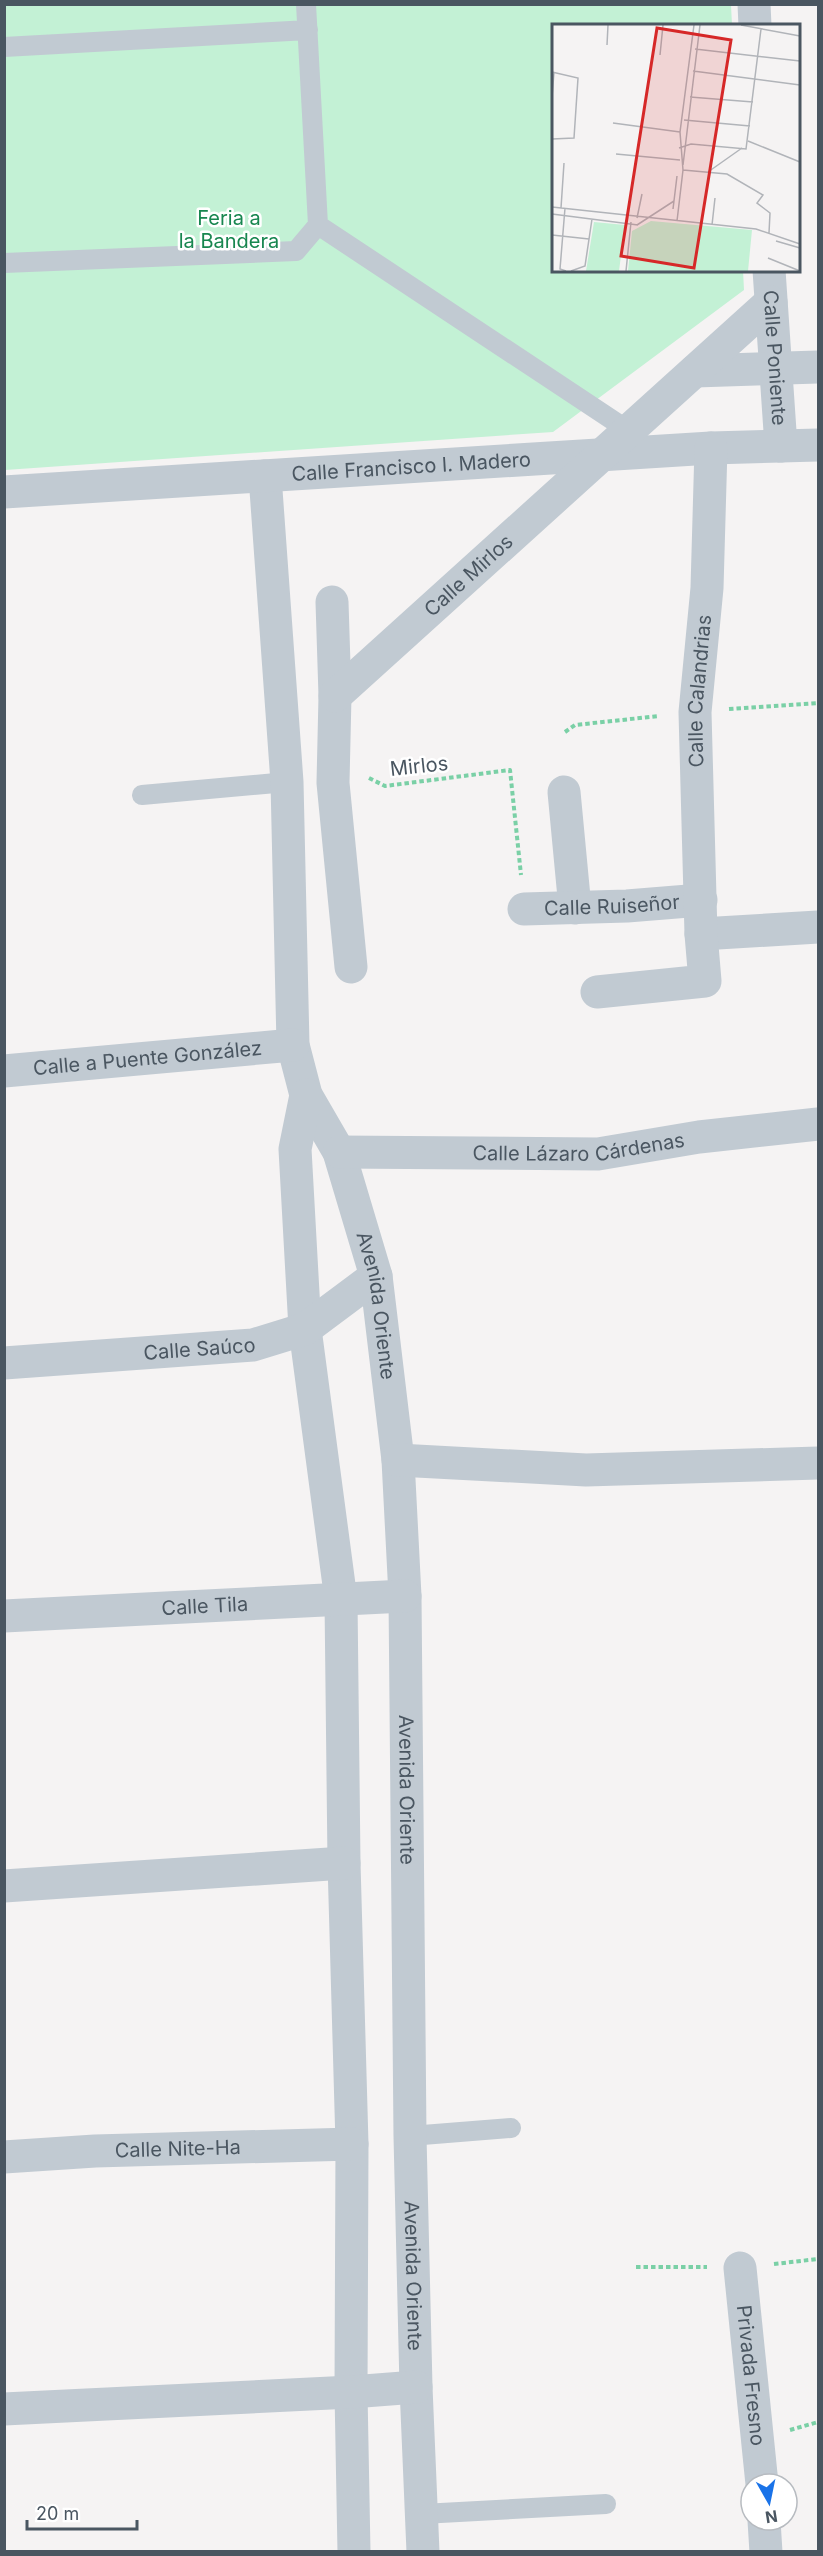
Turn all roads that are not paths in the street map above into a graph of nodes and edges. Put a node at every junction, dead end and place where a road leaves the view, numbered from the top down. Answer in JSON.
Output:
{"nodes":[{"id":1,"x":306,"y":4,"type":"edge"},
{"id":2,"x":754,"y":4,"type":"edge"},
{"id":3,"x":755,"y":24,"type":"edge"},
{"id":4,"x":308,"y":30,"type":"junction"},
{"id":5,"x":4,"y":48,"type":"edge"},
{"id":6,"x":318,"y":225,"type":"junction"},
{"id":7,"x":4,"y":263,"type":"edge"},
{"id":8,"x":769,"y":272,"type":"edge"},
{"id":9,"x":771,"y":302,"type":"junction"},
{"id":10,"x":819,"y":367,"type":"edge"},
{"id":11,"x":774,"y":368,"type":"junction"},
{"id":12,"x":695,"y":371,"type":"junction"},
{"id":13,"x":629,"y":431,"type":"junction"},
{"id":14,"x":819,"y":445,"type":"edge"},
{"id":15,"x":781,"y":446,"type":"junction"},
{"id":16,"x":711,"y":448,"type":"junction"},
{"id":17,"x":602,"y":456,"type":"junction"},
{"id":18,"x":265,"y":476,"type":"junction"},
{"id":19,"x":4,"y":492,"type":"edge"},
{"id":20,"x":332,"y":602,"type":"dead end"},
{"id":21,"x":335,"y":696,"type":"junction"},
{"id":22,"x":287,"y":782,"type":"junction"},
{"id":23,"x":564,"y":792,"type":"dead end"},
{"id":24,"x":142,"y":795,"type":"dead end"},
{"id":25,"x":701,"y":900,"type":"junction"},
{"id":26,"x":575,"y":908,"type":"junction"},
{"id":27,"x":524,"y":909,"type":"road end"},
{"id":28,"x":819,"y":927,"type":"edge"},
{"id":29,"x":701,"y":934,"type":"junction"},
{"id":30,"x":351,"y":967,"type":"dead end"},
{"id":31,"x":597,"y":992,"type":"dead end"},
{"id":32,"x":293,"y":1045,"type":"junction"},
{"id":33,"x":7,"y":1073,"type":"edge"},
{"id":34,"x":306,"y":1095,"type":"junction"},
{"id":35,"x":819,"y":1124,"type":"edge"},
{"id":36,"x":339,"y":1152,"type":"junction"},
{"id":37,"x":376,"y":1276,"type":"junction"},
{"id":38,"x":305,"y":1329,"type":"junction"},
{"id":39,"x":4,"y":1363,"type":"edge"},
{"id":40,"x":398,"y":1460,"type":"junction"},
{"id":41,"x":819,"y":1463,"type":"edge"},
{"id":42,"x":405,"y":1596,"type":"junction"},
{"id":43,"x":341,"y":1600,"type":"junction"},
{"id":44,"x":4,"y":1616,"type":"edge"},
{"id":45,"x":344,"y":1863,"type":"junction"},
{"id":46,"x":4,"y":1886,"type":"edge"},
{"id":47,"x":511,"y":2128,"type":"dead end"},
{"id":48,"x":410,"y":2136,"type":"junction"},
{"id":49,"x":352,"y":2144,"type":"junction"},
{"id":50,"x":4,"y":2157,"type":"edge"},
{"id":51,"x":740,"y":2268,"type":"dead end"},
{"id":52,"x":416,"y":2387,"type":"junction"},
{"id":53,"x":351,"y":2392,"type":"junction"},
{"id":54,"x":4,"y":2409,"type":"edge"},
{"id":55,"x":761,"y":2472,"type":"edge"},
{"id":56,"x":606,"y":2504,"type":"dead end"},
{"id":57,"x":422,"y":2514,"type":"junction"},
{"id":58,"x":765,"y":2532,"type":"edge"},
{"id":59,"x":354,"y":2552,"type":"edge"},
{"id":60,"x":423,"y":2552,"type":"edge"},
{"id":61,"x":766,"y":2552,"type":"edge"}],
"edges":[{"from":1,"to":4,"type":"lane"},
{"from":2,"to":3,"type":"street"},
{"from":4,"to":5,"type":"lane"},
{"from":4,"to":6,"type":"lane"},
{"from":6,"to":7,"type":"lane"},
{"from":6,"to":13,"type":"lane"},
{"from":8,"to":9,"type":"street","name":"Calle Poniente"},
{"from":9,"to":11,"type":"street","name":"Calle Poniente"},
{"from":9,"to":12,"type":"street","name":"Calle Mirlos"},
{"from":10,"to":11,"type":"street"},
{"from":11,"to":12,"type":"street"},
{"from":11,"to":15,"type":"street","name":"Calle Poniente"},
{"from":12,"to":13,"type":"street","name":"Calle Mirlos"},
{"from":13,"to":17,"type":"street","name":"Calle Mirlos"},
{"from":14,"to":15,"type":"street","name":"Calle Francisco I. Madero"},
{"from":15,"to":16,"type":"street","name":"Calle Francisco I. Madero"},
{"from":16,"to":17,"type":"street","name":"Calle Francisco I. Madero"},
{"from":16,"to":25,"type":"street","name":"Calle Calandrias"},
{"from":17,"to":18,"type":"street","name":"Calle Francisco I. Madero"},
{"from":17,"to":21,"type":"street","name":"Calle Mirlos"},
{"from":18,"to":19,"type":"street","name":"Calle Francisco I. Madero"},
{"from":18,"to":22,"type":"street"},
{"from":20,"to":21,"type":"street"},
{"from":21,"to":30,"type":"street"},
{"from":22,"to":24,"type":"lane"},
{"from":22,"to":32,"type":"street"},
{"from":23,"to":26,"type":"street"},
{"from":25,"to":26,"type":"street","name":"Calle Ruiseñor"},
{"from":25,"to":29,"type":"street","name":"Calle Calandrias"},
{"from":26,"to":27,"type":"street","name":"Calle Ruiseñor"},
{"from":28,"to":29,"type":"street"},
{"from":29,"to":31,"type":"street","name":"Calle Calandrias"},
{"from":32,"to":33,"type":"street","name":"Calle a Puente González"},
{"from":32,"to":34,"type":"street","name":"Avenida Oriente"},
{"from":34,"to":36,"type":"street","name":"Avenida Oriente"},
{"from":34,"to":38,"type":"street"},
{"from":35,"to":36,"type":"street","name":"Calle Lázaro Cárdenas"},
{"from":36,"to":37,"type":"street","name":"Avenida Oriente"},
{"from":37,"to":38,"type":"street","name":"Calle Saúco"},
{"from":37,"to":40,"type":"street","name":"Avenida Oriente"},
{"from":38,"to":39,"type":"street","name":"Calle Saúco"},
{"from":38,"to":43,"type":"street"},
{"from":40,"to":41,"type":"street"},
{"from":40,"to":42,"type":"street","name":"Avenida Oriente"},
{"from":42,"to":43,"type":"street","name":"Calle Tila"},
{"from":42,"to":48,"type":"street","name":"Avenida Oriente"},
{"from":43,"to":44,"type":"street","name":"Calle Tila"},
{"from":43,"to":45,"type":"street"},
{"from":45,"to":46,"type":"street"},
{"from":45,"to":49,"type":"street"},
{"from":47,"to":48,"type":"lane"},
{"from":48,"to":52,"type":"street","name":"Avenida Oriente"},
{"from":49,"to":50,"type":"street","name":"Calle Nite-Ha"},
{"from":49,"to":53,"type":"street"},
{"from":51,"to":55,"type":"street","name":"Privada Fresno"},
{"from":52,"to":53,"type":"street"},
{"from":52,"to":57,"type":"street","name":"Avenida Oriente"},
{"from":53,"to":54,"type":"street"},
{"from":53,"to":59,"type":"street"},
{"from":56,"to":57,"type":"lane"},
{"from":57,"to":60,"type":"street","name":"Avenida Oriente"},
{"from":58,"to":61,"type":"street"}]}
